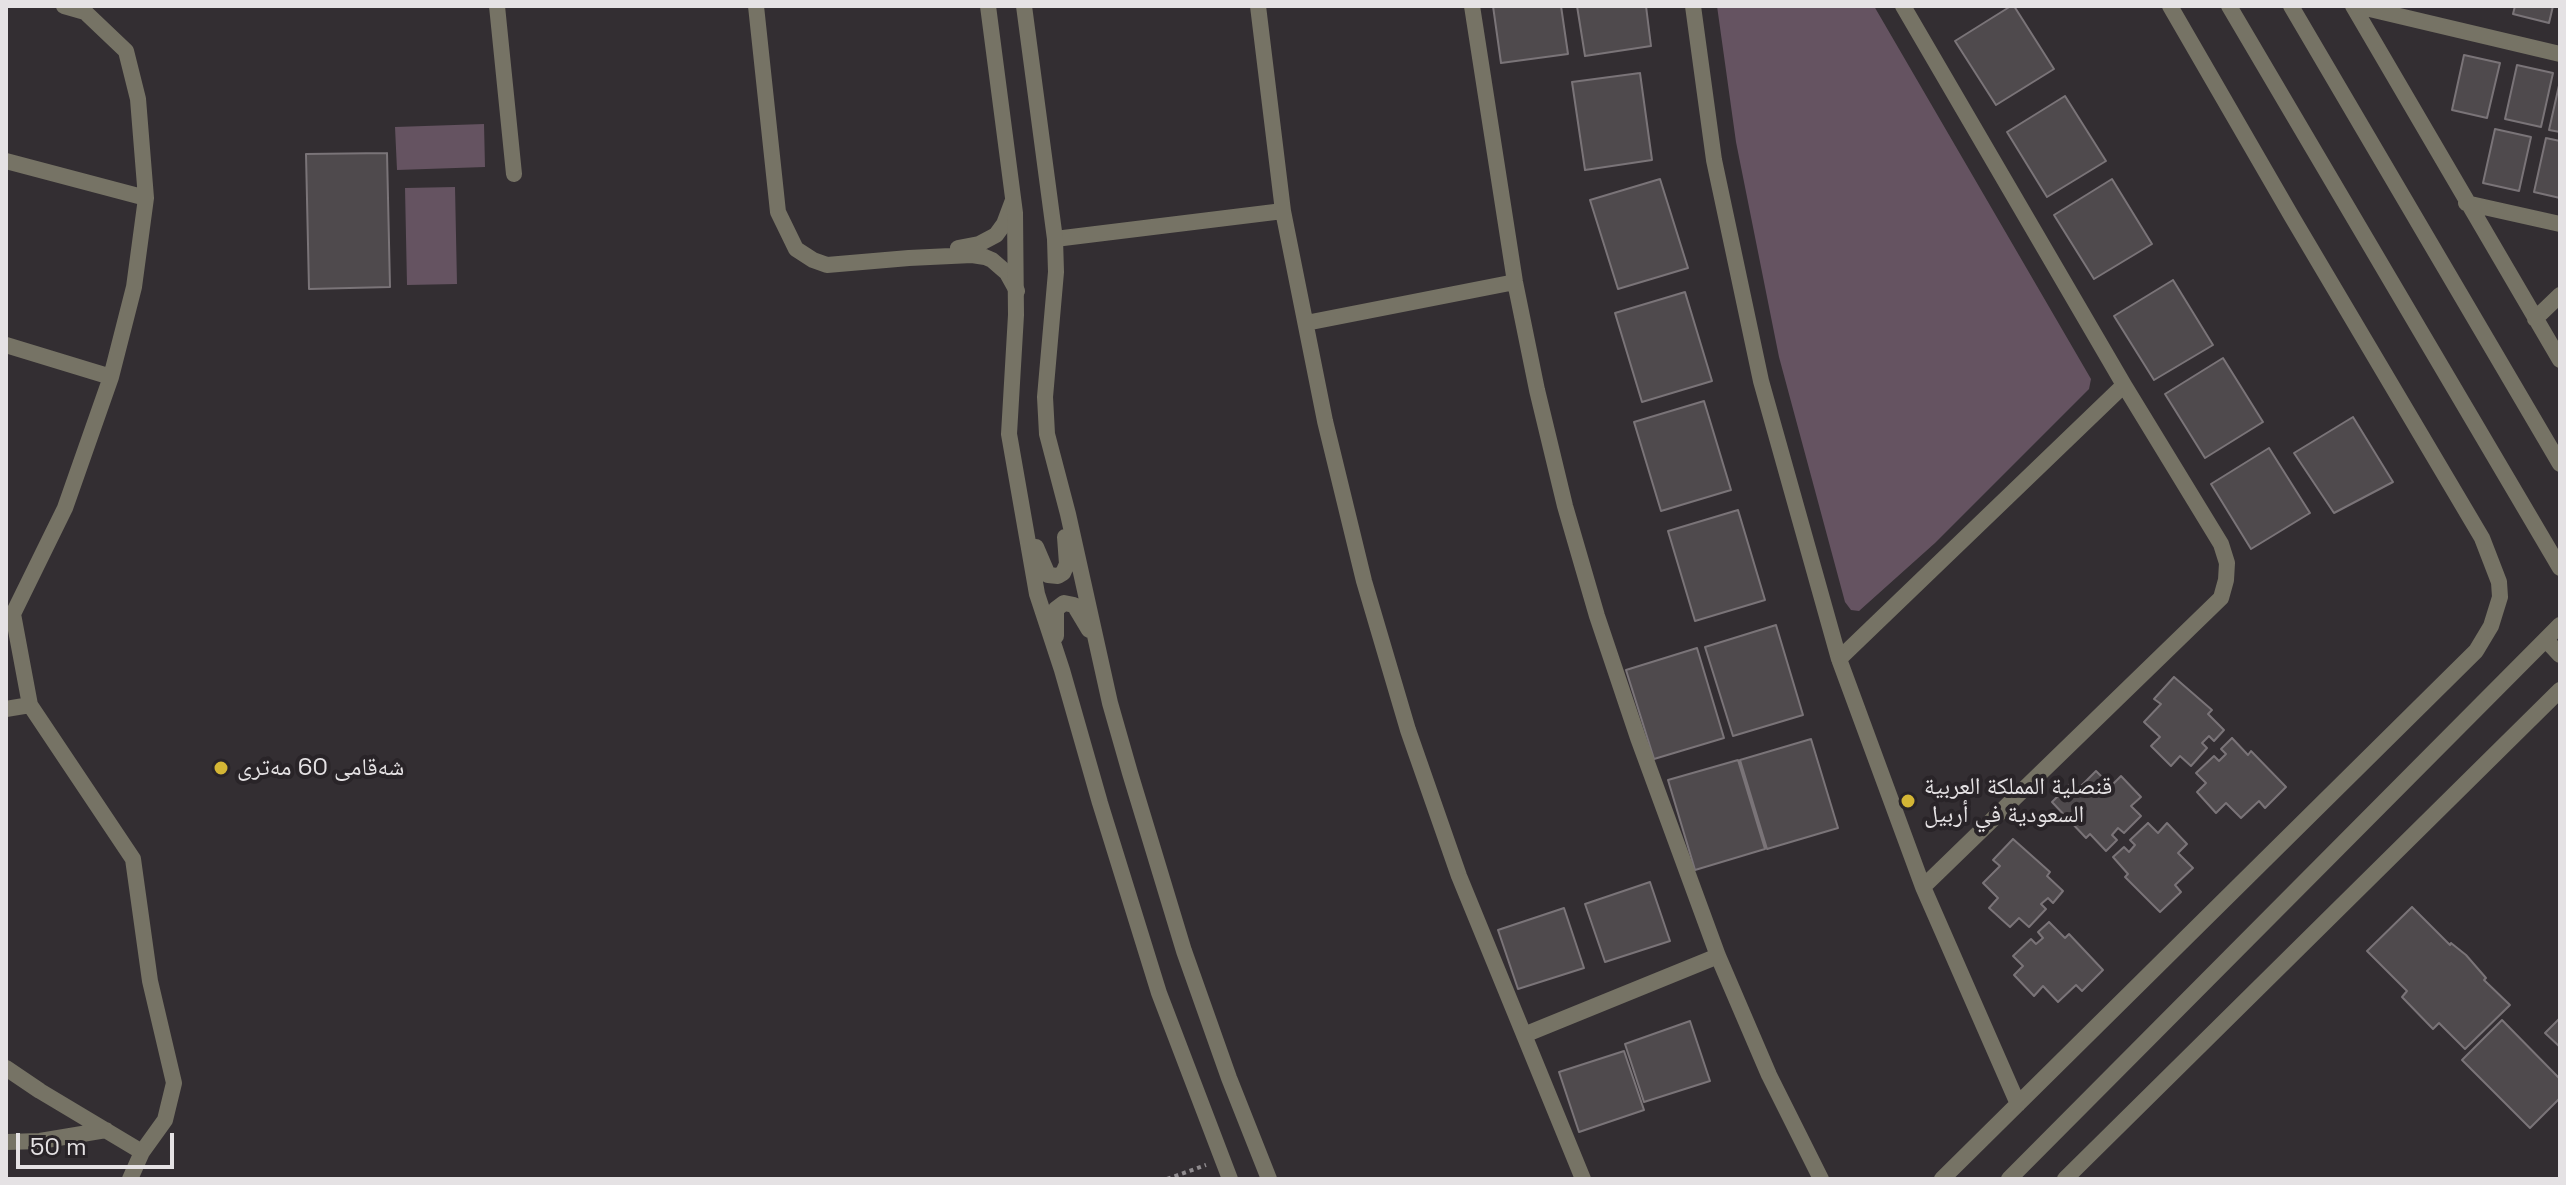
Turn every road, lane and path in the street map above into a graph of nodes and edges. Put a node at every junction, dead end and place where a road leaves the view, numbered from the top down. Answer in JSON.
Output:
{"nodes":[{"id":1,"x":64,"y":6,"type":"edge"},
{"id":2,"x":497,"y":6,"type":"edge"},
{"id":3,"x":756,"y":6,"type":"edge"},
{"id":4,"x":988,"y":6,"type":"edge"},
{"id":5,"x":1024,"y":6,"type":"edge"},
{"id":6,"x":1258,"y":6,"type":"edge"},
{"id":7,"x":1472,"y":6,"type":"edge"},
{"id":8,"x":1693,"y":6,"type":"edge"},
{"id":9,"x":1903,"y":6,"type":"edge"},
{"id":10,"x":2170,"y":6,"type":"edge"},
{"id":11,"x":2229,"y":6,"type":"edge"},
{"id":12,"x":2291,"y":6,"type":"edge"},
{"id":13,"x":2355,"y":6,"type":"edge"},
{"id":14,"x":83,"y":9,"type":"edge"},
{"id":15,"x":2560,"y":54,"type":"edge"},
{"id":16,"x":6,"y":161,"type":"edge"},
{"id":17,"x":514,"y":174,"type":"dead end"},
{"id":18,"x":146,"y":198,"type":"junction"},
{"id":19,"x":1013,"y":200,"type":"junction"},
{"id":20,"x":2466,"y":203,"type":"junction"},
{"id":21,"x":1283,"y":211,"type":"junction"},
{"id":22,"x":2560,"y":224,"type":"edge"},
{"id":23,"x":1055,"y":239,"type":"junction"},
{"id":24,"x":909,"y":258,"type":"junction"},
{"id":25,"x":1515,"y":282,"type":"junction"},
{"id":26,"x":1017,"y":292,"type":"junction"},
{"id":27,"x":2560,"y":295,"type":"edge"},
{"id":28,"x":2535,"y":319,"type":"junction"},
{"id":29,"x":1306,"y":323,"type":"junction"},
{"id":30,"x":6,"y":345,"type":"edge"},
{"id":31,"x":2560,"y":360,"type":"edge"},
{"id":32,"x":111,"y":377,"type":"junction"},
{"id":33,"x":2124,"y":385,"type":"junction"},
{"id":34,"x":2560,"y":464,"type":"edge"},
{"id":35,"x":1061,"y":487,"type":"junction"},
{"id":36,"x":1019,"y":500,"type":"junction"},
{"id":37,"x":2560,"y":568,"type":"edge"},
{"id":38,"x":6,"y":596,"type":"edge"},
{"id":39,"x":13,"y":614,"type":"junction"},
{"id":40,"x":2560,"y":625,"type":"edge"},
{"id":41,"x":2547,"y":641,"type":"junction"},
{"id":42,"x":1099,"y":653,"type":"junction"},
{"id":43,"x":2560,"y":655,"type":"edge"},
{"id":44,"x":1058,"y":658,"type":"junction"},
{"id":45,"x":1839,"y":659,"type":"junction"},
{"id":46,"x":2560,"y":690,"type":"edge"},
{"id":47,"x":30,"y":705,"type":"junction"},
{"id":48,"x":6,"y":709,"type":"edge"},
{"id":49,"x":1923,"y":887,"type":"junction"},
{"id":50,"x":1718,"y":956,"type":"junction"},
{"id":51,"x":1524,"y":1035,"type":"junction"},
{"id":52,"x":6,"y":1068,"type":"edge"},
{"id":53,"x":2018,"y":1104,"type":"junction"},
{"id":54,"x":106,"y":1130,"type":"junction"},
{"id":55,"x":6,"y":1142,"type":"edge"},
{"id":56,"x":142,"y":1152,"type":"junction"},
{"id":57,"x":130,"y":1179,"type":"edge"},
{"id":58,"x":1230,"y":1179,"type":"edge"},
{"id":59,"x":1269,"y":1179,"type":"edge"},
{"id":60,"x":1583,"y":1179,"type":"edge"},
{"id":61,"x":1821,"y":1179,"type":"edge"},
{"id":62,"x":1942,"y":1179,"type":"edge"},
{"id":63,"x":2009,"y":1179,"type":"edge"},
{"id":64,"x":2065,"y":1179,"type":"edge"}],
"edges":[{"from":1,"to":14,"type":"street"},
{"from":2,"to":17,"type":"street"},
{"from":3,"to":24,"type":"street"},
{"from":4,"to":19,"type":"street"},
{"from":5,"to":23,"type":"street"},
{"from":6,"to":21,"type":"street"},
{"from":7,"to":25,"type":"street"},
{"from":8,"to":45,"type":"street"},
{"from":9,"to":33,"type":"street"},
{"from":10,"to":53,"type":"street"},
{"from":11,"to":37,"type":"street"},
{"from":12,"to":34,"type":"street"},
{"from":13,"to":15,"type":"street"},
{"from":13,"to":20,"type":"street"},
{"from":14,"to":18,"type":"street"},
{"from":16,"to":18,"type":"street"},
{"from":18,"to":32,"type":"street"},
{"from":19,"to":24,"type":"street"},
{"from":19,"to":26,"type":"street"},
{"from":20,"to":22,"type":"street"},
{"from":20,"to":28,"type":"street"},
{"from":21,"to":23,"type":"street"},
{"from":21,"to":29,"type":"street"},
{"from":23,"to":35,"type":"street"},
{"from":24,"to":26,"type":"street"},
{"from":25,"to":29,"type":"street"},
{"from":25,"to":50,"type":"street"},
{"from":26,"to":36,"type":"street"},
{"from":27,"to":28,"type":"street"},
{"from":28,"to":31,"type":"street"},
{"from":29,"to":51,"type":"street"},
{"from":30,"to":32,"type":"street"},
{"from":32,"to":39,"type":"street"},
{"from":33,"to":45,"type":"street"},
{"from":33,"to":49,"type":"street"},
{"from":35,"to":36,"type":"street"},
{"from":35,"to":42,"type":"street"},
{"from":36,"to":44,"type":"street"},
{"from":38,"to":39,"type":"street"},
{"from":39,"to":47,"type":"street"},
{"from":40,"to":41,"type":"street"},
{"from":41,"to":43,"type":"street"},
{"from":41,"to":63,"type":"street"},
{"from":42,"to":44,"type":"street"},
{"from":42,"to":59,"type":"street"},
{"from":44,"to":58,"type":"street"},
{"from":45,"to":49,"type":"street"},
{"from":46,"to":64,"type":"street"},
{"from":47,"to":48,"type":"street"},
{"from":47,"to":56,"type":"street"},
{"from":49,"to":53,"type":"street"},
{"from":50,"to":51,"type":"street"},
{"from":50,"to":61,"type":"street"},
{"from":51,"to":60,"type":"street"},
{"from":52,"to":54,"type":"street"},
{"from":53,"to":62,"type":"street"},
{"from":54,"to":55,"type":"street"},
{"from":54,"to":56,"type":"street"},
{"from":56,"to":57,"type":"street"}]}
